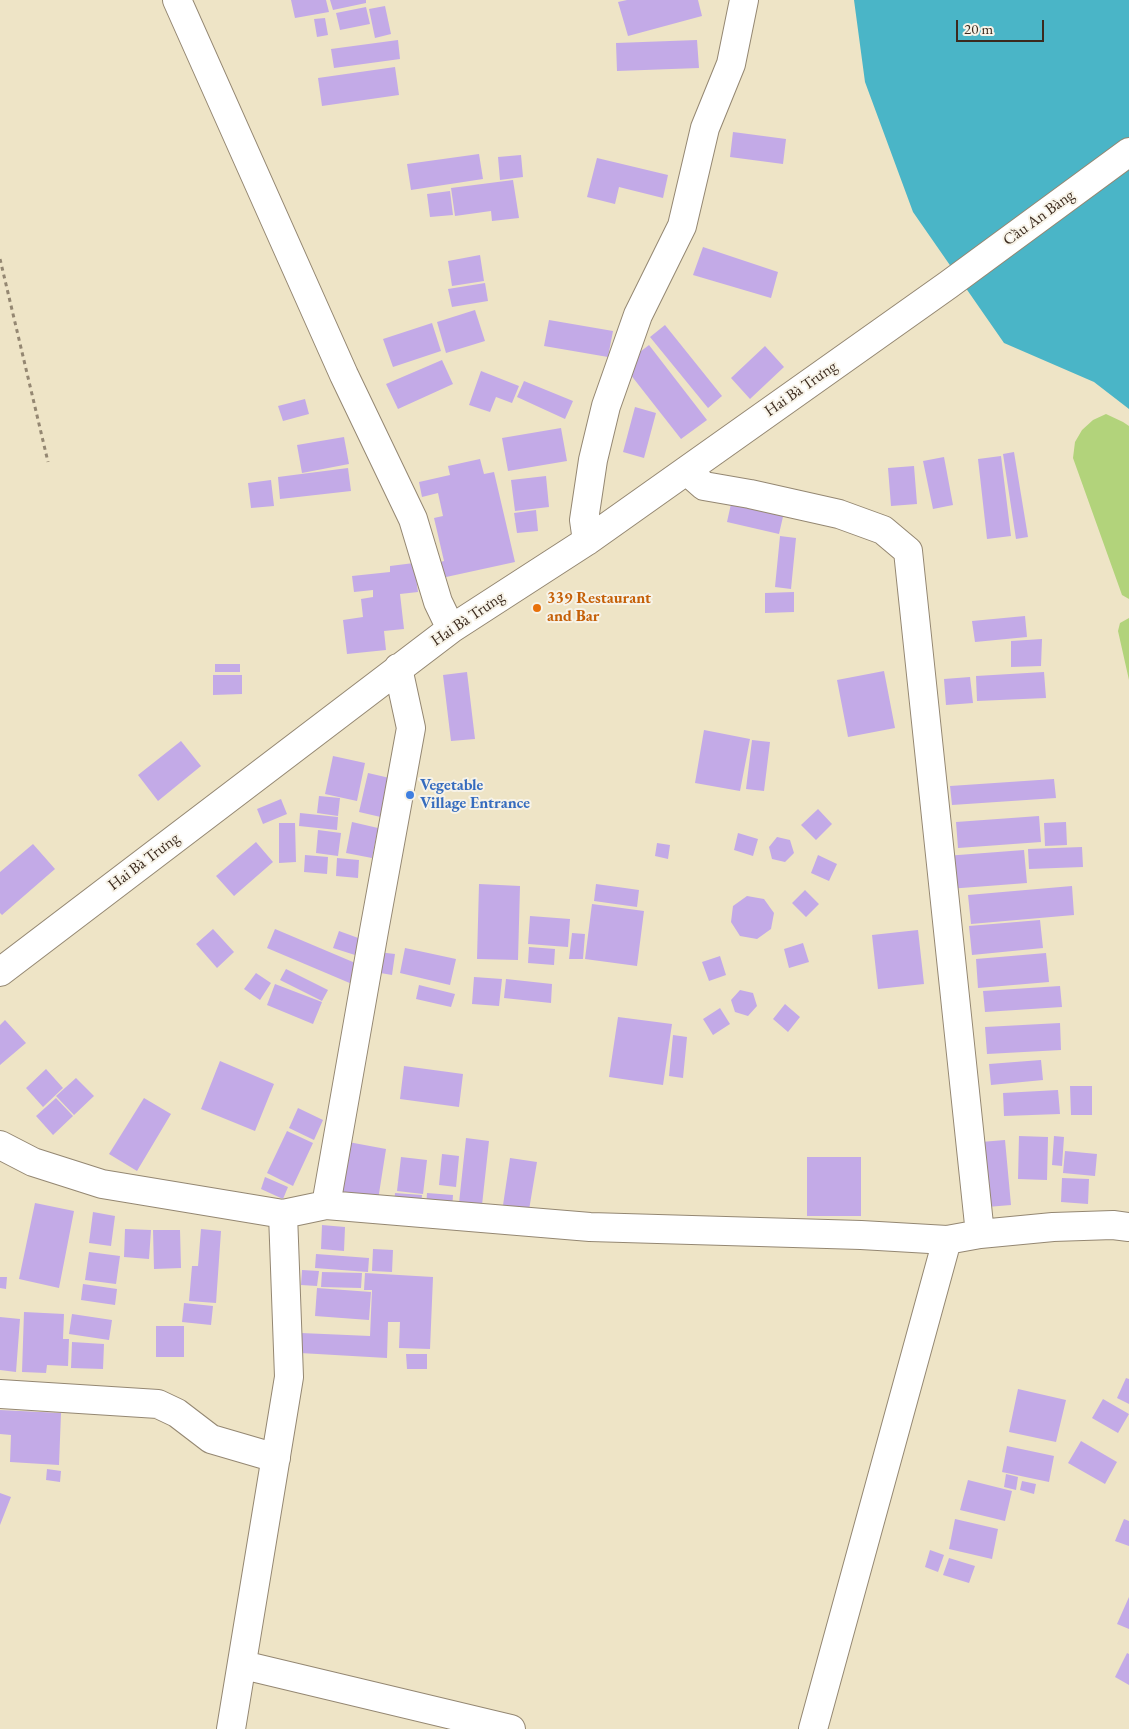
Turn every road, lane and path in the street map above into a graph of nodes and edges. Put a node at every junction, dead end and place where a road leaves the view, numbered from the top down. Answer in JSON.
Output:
{"nodes":[{"id":1,"x":176,"y":0,"type":"edge"},
{"id":2,"x":744,"y":0,"type":"edge"},
{"id":3,"x":1129,"y":152,"type":"edge"},
{"id":4,"x":0,"y":259,"type":"edge"},
{"id":5,"x":948,"y":285,"type":"joint"},
{"id":6,"x":48,"y":462,"type":"dead end"},
{"id":7,"x":687,"y":470,"type":"junction"},
{"id":8,"x":587,"y":541,"type":"junction"},
{"id":9,"x":452,"y":629,"type":"junction"},
{"id":10,"x":398,"y":668,"type":"junction"},
{"id":11,"x":0,"y":972,"type":"edge"},
{"id":12,"x":0,"y":1145,"type":"edge"},
{"id":13,"x":326,"y":1205,"type":"junction"},
{"id":14,"x":283,"y":1214,"type":"junction"},
{"id":15,"x":1129,"y":1227,"type":"edge"},
{"id":16,"x":980,"y":1234,"type":"junction"},
{"id":17,"x":947,"y":1240,"type":"junction"},
{"id":18,"x":0,"y":1394,"type":"edge"},
{"id":19,"x":276,"y":1458,"type":"junction"},
{"id":20,"x":243,"y":1664,"type":"junction"},
{"id":21,"x":231,"y":1729,"type":"edge"},
{"id":22,"x":511,"y":1729,"type":"edge"},
{"id":23,"x":813,"y":1729,"type":"edge"}],
"edges":[{"from":1,"to":9,"type":"street"},
{"from":2,"to":8,"type":"street"},
{"from":3,"to":5,"type":"street","name":"Cầu An Bàng"},
{"from":4,"to":6,"type":"path"},
{"from":5,"to":7,"type":"street","name":"Hai Bà Trưng"},
{"from":7,"to":8,"type":"street","name":"Hai Bà Trưng"},
{"from":7,"to":16,"type":"street"},
{"from":8,"to":9,"type":"street","name":"Hai Bà Trưng"},
{"from":9,"to":10,"type":"street","name":"Hai Bà Trưng"},
{"from":10,"to":11,"type":"street","name":"Hai Bà Trưng"},
{"from":10,"to":13,"type":"street"},
{"from":12,"to":14,"type":"street"},
{"from":13,"to":14,"type":"street"},
{"from":13,"to":17,"type":"street"},
{"from":14,"to":19,"type":"street"},
{"from":15,"to":16,"type":"street"},
{"from":16,"to":17,"type":"street"},
{"from":17,"to":23,"type":"street"},
{"from":18,"to":19,"type":"street"},
{"from":19,"to":20,"type":"street"},
{"from":20,"to":21,"type":"street"},
{"from":20,"to":22,"type":"street"}]}
